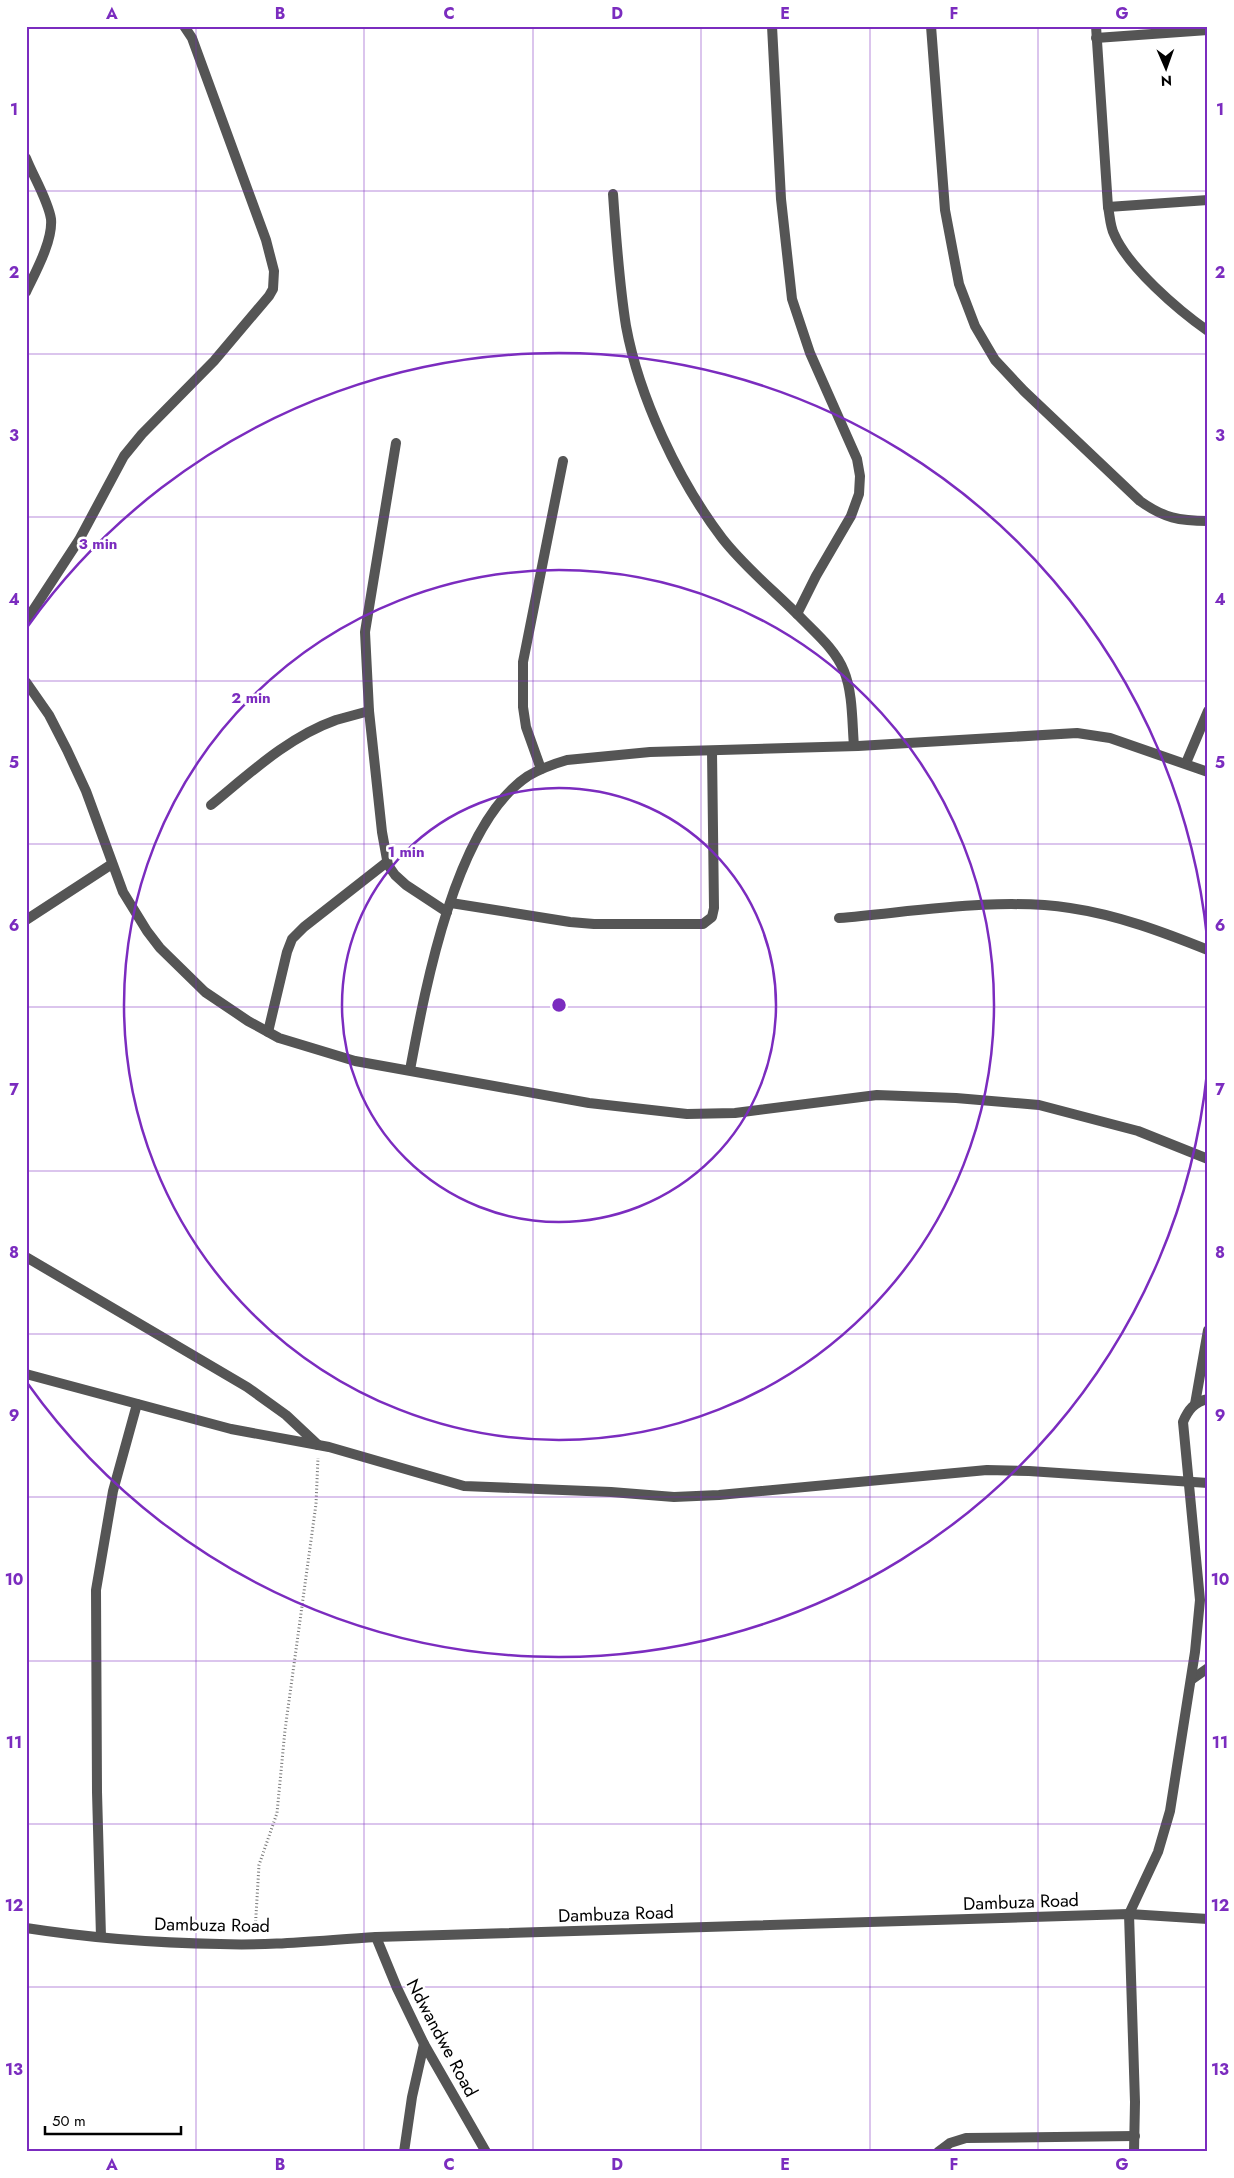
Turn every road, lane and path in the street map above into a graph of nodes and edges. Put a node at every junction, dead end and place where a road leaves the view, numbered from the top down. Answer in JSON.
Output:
{"nodes":[{"id":1,"x":184,"y":26,"type":"edge"},
{"id":2,"x":772,"y":26,"type":"edge"},
{"id":3,"x":932,"y":26,"type":"edge"},
{"id":4,"x":1096,"y":26,"type":"edge"},
{"id":5,"x":1208,"y":30,"type":"edge"},
{"id":6,"x":1096,"y":38,"type":"junction"},
{"id":7,"x":26,"y":158,"type":"edge"},
{"id":8,"x":613,"y":194,"type":"dead end"},
{"id":9,"x":1208,"y":200,"type":"edge"},
{"id":10,"x":1108,"y":207,"type":"junction"},
{"id":11,"x":26,"y":292,"type":"edge"},
{"id":12,"x":1208,"y":331,"type":"edge"},
{"id":13,"x":396,"y":443,"type":"dead end"},
{"id":14,"x":563,"y":461,"type":"dead end"},
{"id":15,"x":1208,"y":521,"type":"edge"},
{"id":16,"x":797,"y":614,"type":"junction"},
{"id":17,"x":26,"y":621,"type":"edge"},
{"id":18,"x":26,"y":682,"type":"edge"},
{"id":19,"x":1208,"y":710,"type":"edge"},
{"id":20,"x":369,"y":711,"type":"junction"},
{"id":21,"x":854,"y":746,"type":"junction"},
{"id":22,"x":712,"y":751,"type":"junction"},
{"id":23,"x":1186,"y":763,"type":"junction"},
{"id":24,"x":541,"y":769,"type":"junction"},
{"id":25,"x":1208,"y":772,"type":"edge"},
{"id":26,"x":211,"y":805,"type":"dead end"},
{"id":27,"x":387,"y":862,"type":"junction"},
{"id":28,"x":112,"y":864,"type":"junction"},
{"id":29,"x":449,"y":907,"type":"junction"},
{"id":30,"x":839,"y":918,"type":"dead end"},
{"id":31,"x":26,"y":920,"type":"edge"},
{"id":32,"x":1208,"y":950,"type":"edge"},
{"id":33,"x":268,"y":1032,"type":"junction"},
{"id":34,"x":410,"y":1070,"type":"junction"},
{"id":35,"x":1208,"y":1159,"type":"edge"},
{"id":36,"x":26,"y":1257,"type":"edge"},
{"id":37,"x":1208,"y":1330,"type":"edge"},
{"id":38,"x":26,"y":1374,"type":"edge"},
{"id":39,"x":1208,"y":1399,"type":"edge"},
{"id":40,"x":137,"y":1404,"type":"junction"},
{"id":41,"x":1195,"y":1404,"type":"junction"},
{"id":42,"x":318,"y":1445,"type":"junction"},
{"id":43,"x":1189,"y":1482,"type":"junction"},
{"id":44,"x":1208,"y":1484,"type":"edge"},
{"id":45,"x":1208,"y":1668,"type":"edge"},
{"id":46,"x":1191,"y":1680,"type":"junction"},
{"id":47,"x":1129,"y":1914,"type":"junction"},
{"id":48,"x":1208,"y":1919,"type":"edge"},
{"id":49,"x":26,"y":1928,"type":"edge"},
{"id":50,"x":101,"y":1937,"type":"junction"},
{"id":51,"x":376,"y":1937,"type":"junction"},
{"id":52,"x":255,"y":1944,"type":"junction"},
{"id":53,"x":424,"y":2044,"type":"junction"},
{"id":54,"x":1135,"y":2136,"type":"junction"},
{"id":55,"x":404,"y":2152,"type":"edge"},
{"id":56,"x":486,"y":2152,"type":"edge"},
{"id":57,"x":938,"y":2152,"type":"edge"},
{"id":58,"x":1134,"y":2152,"type":"edge"}],
"edges":[{"from":1,"to":17,"type":"street"},
{"from":2,"to":16,"type":"street"},
{"from":3,"to":15,"type":"street"},
{"from":4,"to":6,"type":"street"},
{"from":5,"to":6,"type":"street"},
{"from":6,"to":10,"type":"street"},
{"from":7,"to":11,"type":"street"},
{"from":8,"to":16,"type":"street"},
{"from":9,"to":10,"type":"street"},
{"from":10,"to":12,"type":"street"},
{"from":13,"to":20,"type":"street"},
{"from":14,"to":24,"type":"street"},
{"from":16,"to":21,"type":"street"},
{"from":18,"to":28,"type":"street"},
{"from":19,"to":23,"type":"street"},
{"from":20,"to":26,"type":"street"},
{"from":20,"to":27,"type":"street"},
{"from":21,"to":22,"type":"street"},
{"from":21,"to":23,"type":"street"},
{"from":22,"to":24,"type":"street"},
{"from":22,"to":29,"type":"street"},
{"from":23,"to":25,"type":"street"},
{"from":24,"to":29,"type":"street"},
{"from":27,"to":29,"type":"street"},
{"from":27,"to":33,"type":"street"},
{"from":28,"to":31,"type":"street"},
{"from":28,"to":33,"type":"street"},
{"from":29,"to":34,"type":"street"},
{"from":30,"to":32,"type":"street"},
{"from":33,"to":34,"type":"street"},
{"from":34,"to":35,"type":"street"},
{"from":36,"to":42,"type":"street"},
{"from":37,"to":41,"type":"street"},
{"from":38,"to":40,"type":"street"},
{"from":39,"to":41,"type":"street"},
{"from":40,"to":42,"type":"street"},
{"from":40,"to":50,"type":"street"},
{"from":41,"to":43,"type":"street"},
{"from":42,"to":43,"type":"street"},
{"from":42,"to":52,"type":"path"},
{"from":43,"to":44,"type":"street"},
{"from":43,"to":46,"type":"street"},
{"from":45,"to":46,"type":"street"},
{"from":46,"to":47,"type":"street"},
{"from":47,"to":48,"type":"street","name":"Dambuza Road"},
{"from":47,"to":51,"type":"street","name":"Dambuza Road"},
{"from":47,"to":54,"type":"street"},
{"from":49,"to":50,"type":"street","name":"Dambuza Road"},
{"from":50,"to":52,"type":"street","name":"Dambuza Road"},
{"from":51,"to":52,"type":"street","name":"Dambuza Road"},
{"from":51,"to":53,"type":"street","name":"Ndwandwe Road"},
{"from":53,"to":55,"type":"street"},
{"from":53,"to":56,"type":"street","name":"Ndwandwe Road"},
{"from":54,"to":57,"type":"street"},
{"from":54,"to":58,"type":"street"}]}
